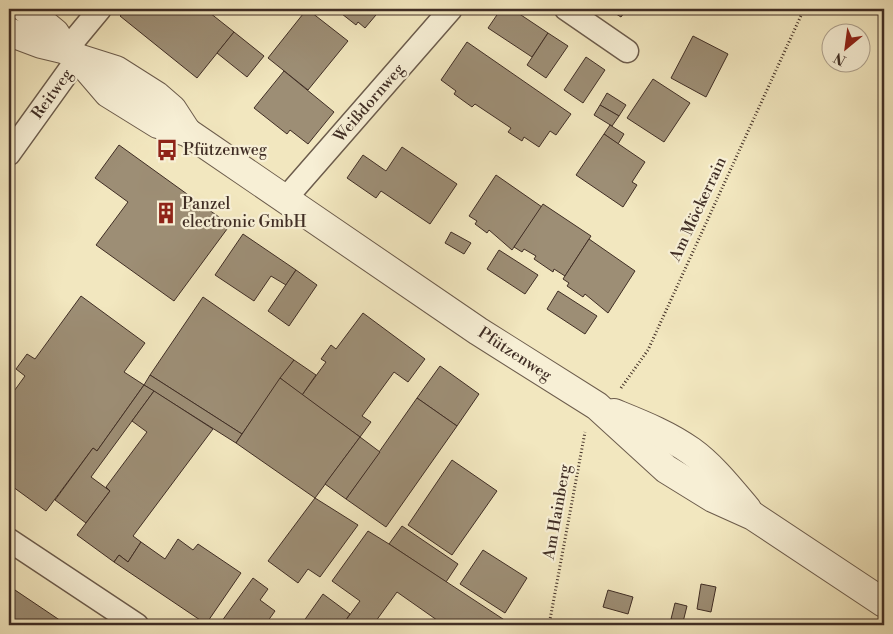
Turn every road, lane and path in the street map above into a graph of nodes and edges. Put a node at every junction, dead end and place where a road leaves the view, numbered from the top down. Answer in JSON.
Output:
{"nodes":[{"id":1,"x":26,"y":9,"type":"edge"},
{"id":2,"x":100,"y":9,"type":"edge"},
{"id":3,"x":451,"y":9,"type":"edge"},
{"id":4,"x":566,"y":9,"type":"edge"},
{"id":5,"x":804,"y":9,"type":"edge"},
{"id":6,"x":9,"y":32,"type":"edge"},
{"id":7,"x":627,"y":51,"type":"dead end"},
{"id":8,"x":72,"y":54,"type":"junction"},
{"id":9,"x":9,"y":154,"type":"edge"},
{"id":10,"x":286,"y":198,"type":"junction"},
{"id":11,"x":597,"y":406,"type":"junction"},
{"id":12,"x":9,"y":540,"type":"edge"},
{"id":13,"x":884,"y":603,"type":"edge"},
{"id":14,"x":137,"y":625,"type":"edge"},
{"id":15,"x":549,"y":625,"type":"edge"}],
"edges":[{"from":1,"to":8,"type":"street","name":"Pfützenweg"},
{"from":2,"to":8,"type":"street","name":"Reitweg"},
{"from":3,"to":10,"type":"street","name":"Weißdornweg"},
{"from":4,"to":7,"type":"street"},
{"from":5,"to":11,"type":"path","name":"Am Möckerrain"},
{"from":6,"to":8,"type":"street"},
{"from":8,"to":9,"type":"street","name":"Reitweg"},
{"from":8,"to":10,"type":"street","name":"Pfützenweg"},
{"from":10,"to":11,"type":"street","name":"Pfützenweg"},
{"from":11,"to":13,"type":"street","name":"Pfützenweg"},
{"from":11,"to":15,"type":"path","name":"Am Hainberg"},
{"from":12,"to":14,"type":"street"}]}
